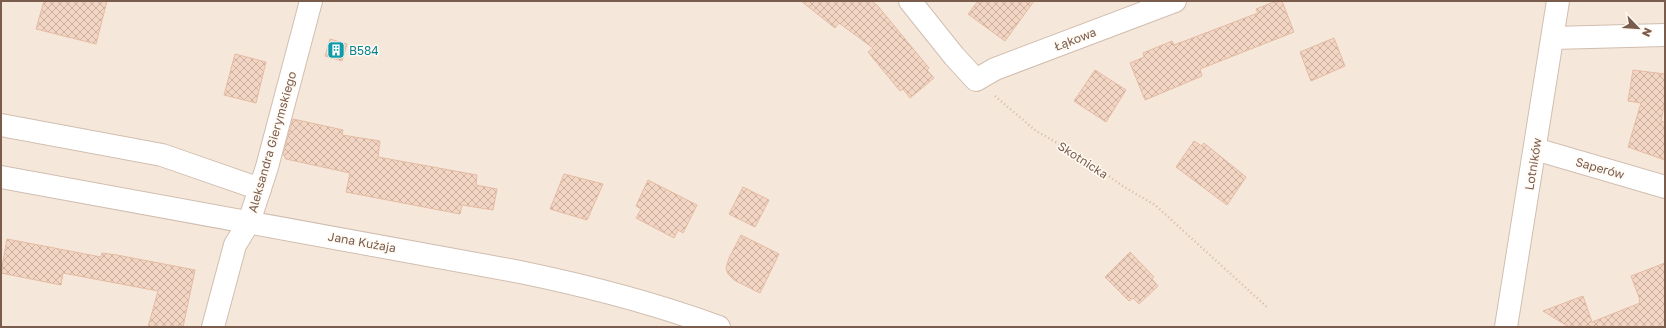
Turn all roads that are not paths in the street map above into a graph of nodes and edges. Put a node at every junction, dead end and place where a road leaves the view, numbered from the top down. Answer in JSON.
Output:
{"nodes":[{"id":1,"x":311,"y":1,"type":"edge"},
{"id":2,"x":910,"y":1,"type":"edge"},
{"id":3,"x":1175,"y":1,"type":"edge"},
{"id":4,"x":1558,"y":1,"type":"edge"},
{"id":5,"x":1665,"y":35,"type":"edge"},
{"id":6,"x":1553,"y":38,"type":"junction"},
{"id":7,"x":1,"y":125,"type":"edge"},
{"id":8,"x":1535,"y":149,"type":"junction"},
{"id":9,"x":1,"y":177,"type":"edge"},
{"id":10,"x":1665,"y":187,"type":"edge"},
{"id":11,"x":260,"y":189,"type":"junction"},
{"id":12,"x":249,"y":222,"type":"junction"},
{"id":13,"x":213,"y":327,"type":"edge"},
{"id":14,"x":719,"y":327,"type":"edge"},
{"id":15,"x":1506,"y":327,"type":"edge"}],
"edges":[{"from":1,"to":11,"type":"street","name":"Aleksandra Gierymskiego"},
{"from":2,"to":3,"type":"street","name":"Łąkowa"},
{"from":4,"to":6,"type":"street","name":"Lotników"},
{"from":5,"to":6,"type":"street"},
{"from":6,"to":8,"type":"street","name":"Lotników"},
{"from":7,"to":11,"type":"street"},
{"from":8,"to":10,"type":"street","name":"Saperów"},
{"from":8,"to":15,"type":"street","name":"Lotników"},
{"from":9,"to":12,"type":"street","name":"Jana Kużaja"},
{"from":11,"to":12,"type":"street","name":"Aleksandra Gierymskiego"},
{"from":12,"to":13,"type":"street","name":"Aleksandra Gierymskiego"},
{"from":12,"to":14,"type":"street","name":"Jana Kużaja"}]}
